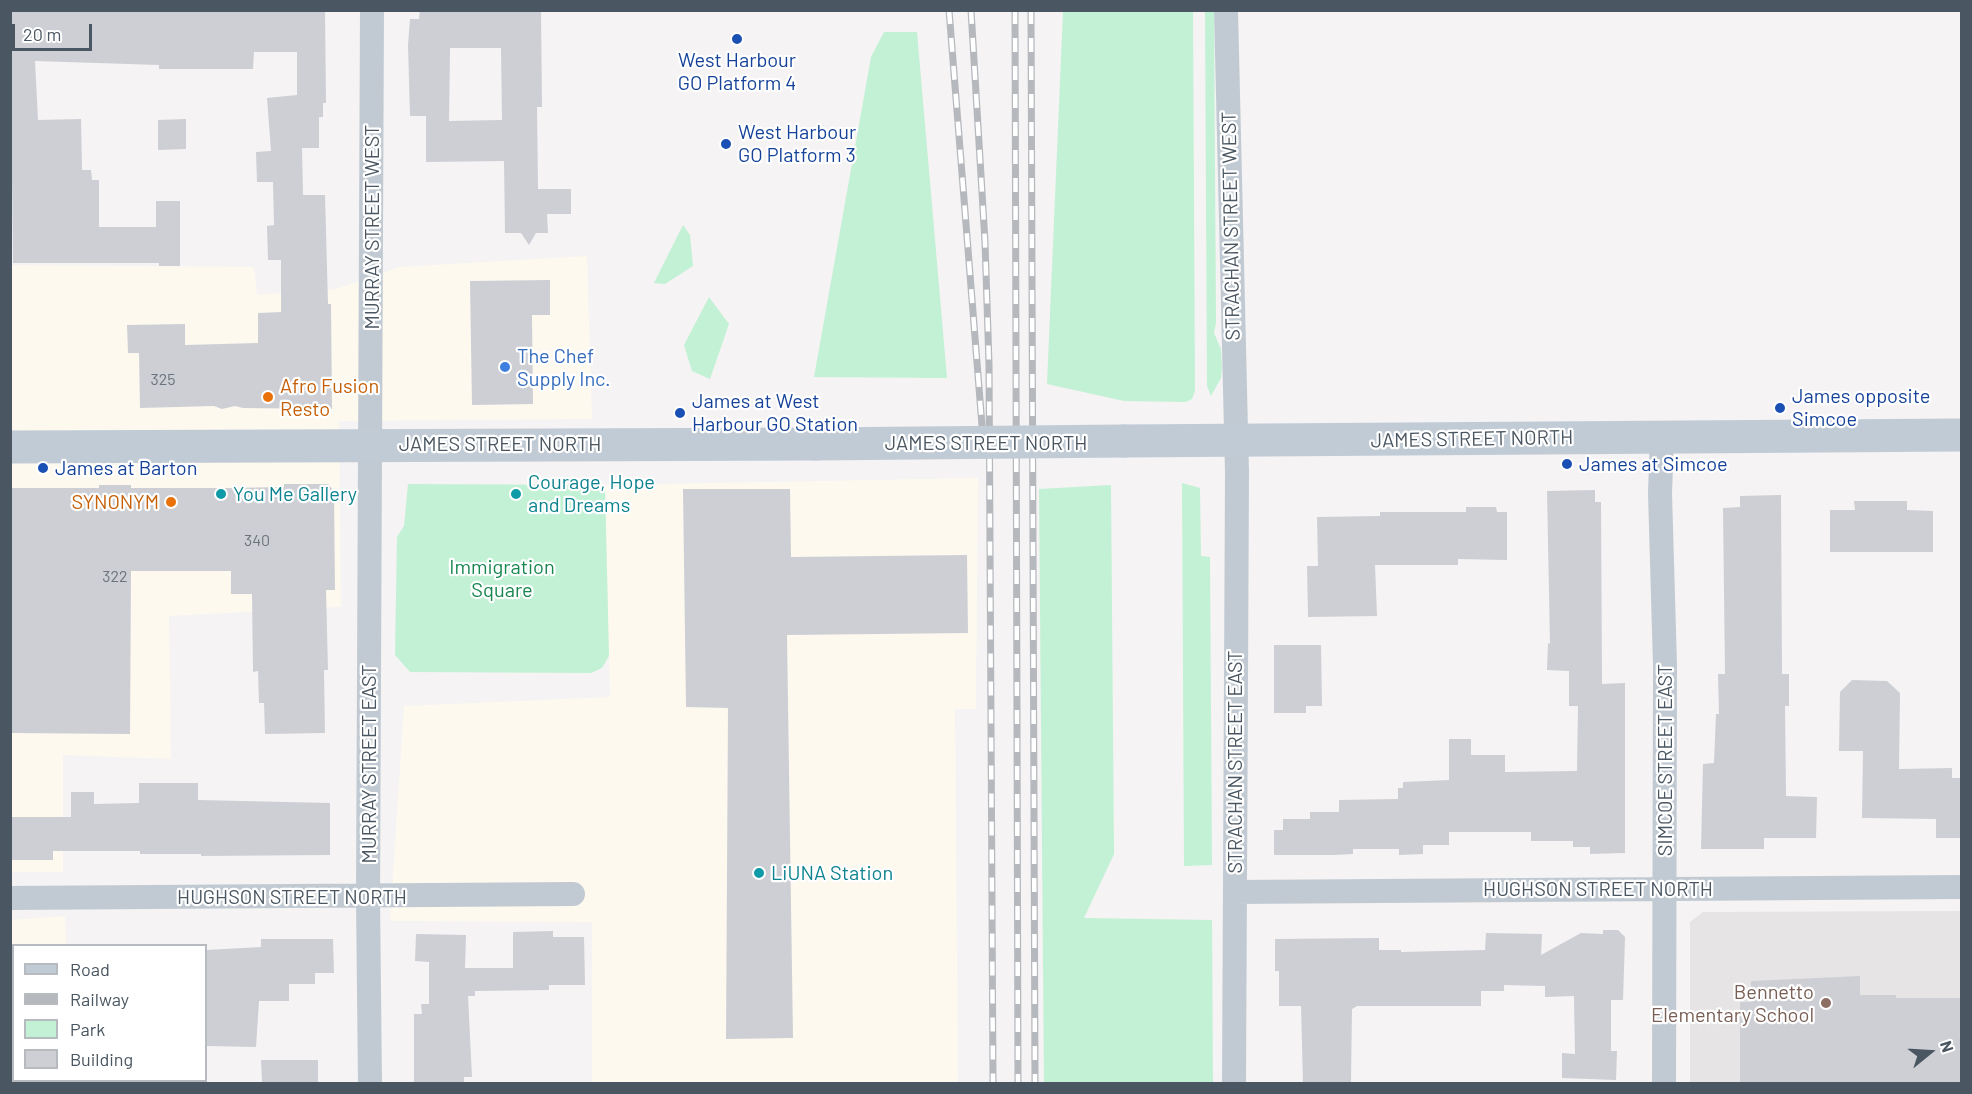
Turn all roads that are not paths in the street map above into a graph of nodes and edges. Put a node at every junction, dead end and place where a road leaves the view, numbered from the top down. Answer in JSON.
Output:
{"nodes":[{"id":1,"x":372,"y":10,"type":"edge"},
{"id":2,"x":1227,"y":10,"type":"edge"},
{"id":3,"x":1962,"y":435,"type":"edge"},
{"id":4,"x":1662,"y":437,"type":"junction"},
{"id":5,"x":1236,"y":441,"type":"junction"},
{"id":6,"x":370,"y":444,"type":"junction"},
{"id":7,"x":10,"y":447,"type":"edge"},
{"id":8,"x":1962,"y":887,"type":"edge"},
{"id":9,"x":1665,"y":889,"type":"junction"},
{"id":10,"x":1235,"y":892,"type":"junction"},
{"id":11,"x":573,"y":894,"type":"dead end"},
{"id":12,"x":368,"y":897,"type":"junction"},
{"id":13,"x":10,"y":898,"type":"edge"},
{"id":14,"x":370,"y":1083,"type":"edge"},
{"id":15,"x":1234,"y":1083,"type":"edge"},
{"id":16,"x":1664,"y":1083,"type":"edge"}],
"edges":[{"from":1,"to":6,"type":"street","name":"MURRAY STREET WEST"},
{"from":2,"to":5,"type":"street","name":"STRACHAN STREET WEST"},
{"from":3,"to":4,"type":"main road","name":"JAMES STREET NORTH"},
{"from":4,"to":5,"type":"main road","name":"JAMES STREET NORTH"},
{"from":4,"to":9,"type":"street","name":"SIMCOE STREET EAST"},
{"from":5,"to":6,"type":"main road","name":"JAMES STREET NORTH","bridge":true},
{"from":5,"to":10,"type":"street","name":"STRACHAN STREET EAST"},
{"from":6,"to":7,"type":"main road","name":"JAMES STREET NORTH"},
{"from":6,"to":12,"type":"street","name":"MURRAY STREET EAST"},
{"from":8,"to":9,"type":"street","name":"HUGHSON STREET NORTH"},
{"from":9,"to":10,"type":"street","name":"HUGHSON STREET NORTH"},
{"from":9,"to":16,"type":"street","name":"SIMCOE STREET EAST"},
{"from":10,"to":15,"type":"street","name":"STRACHAN STREET EAST"},
{"from":11,"to":12,"type":"street","name":"HUGHSON STREET NORTH"},
{"from":12,"to":13,"type":"street","name":"HUGHSON STREET NORTH"},
{"from":12,"to":14,"type":"street","name":"MURRAY STREET EAST"}]}
